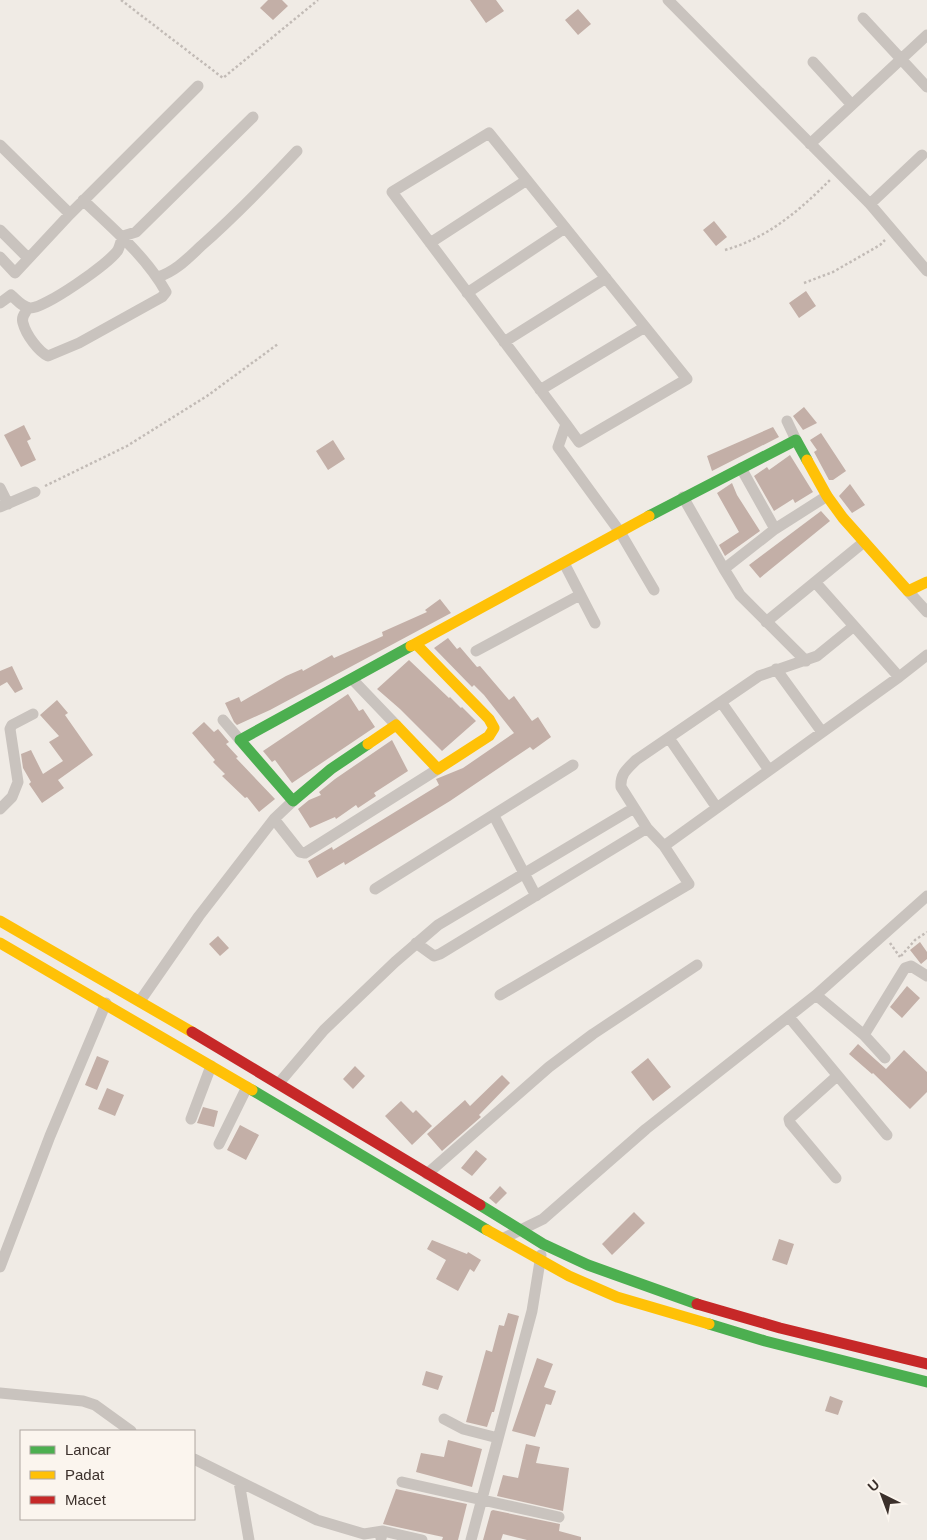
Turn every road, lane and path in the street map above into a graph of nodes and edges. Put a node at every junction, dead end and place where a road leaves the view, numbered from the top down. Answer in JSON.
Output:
{"nodes":[{"id":1,"x":121,"y":0,"type":"edge"},
{"id":2,"x":318,"y":0,"type":"edge"},
{"id":3,"x":668,"y":0,"type":"edge"},
{"id":4,"x":863,"y":18,"type":"dead end"},
{"id":5,"x":927,"y":35,"type":"edge"},
{"id":6,"x":900,"y":60,"type":"junction"},
{"id":7,"x":813,"y":62,"type":"dead end"},
{"id":8,"x":198,"y":86,"type":"dead end"},
{"id":9,"x":927,"y":87,"type":"edge"},
{"id":10,"x":852,"y":105,"type":"junction"},
{"id":11,"x":253,"y":118,"type":"dead end"},
{"id":12,"x":810,"y":144,"type":"junction"},
{"id":13,"x":0,"y":145,"type":"edge"},
{"id":14,"x":298,"y":151,"type":"dead end"},
{"id":15,"x":922,"y":154,"type":"dead end"},
{"id":16,"x":838,"y":173,"type":"junction"},
{"id":17,"x":527,"y":180,"type":"junction"},
{"id":18,"x":83,"y":200,"type":"junction"},
{"id":19,"x":870,"y":204,"type":"junction"},
{"id":20,"x":70,"y":214,"type":"junction"},
{"id":21,"x":565,"y":228,"type":"junction"},
{"id":22,"x":0,"y":230,"type":"edge"},
{"id":23,"x":892,"y":231,"type":"junction"},
{"id":24,"x":123,"y":236,"type":"junction"},
{"id":25,"x":430,"y":243,"type":"junction"},
{"id":26,"x":725,"y":250,"type":"dead end"},
{"id":27,"x":0,"y":257,"type":"edge"},
{"id":28,"x":28,"y":258,"type":"junction"},
{"id":29,"x":927,"y":271,"type":"edge"},
{"id":30,"x":15,"y":272,"type":"junction"},
{"id":31,"x":158,"y":277,"type":"junction"},
{"id":32,"x":606,"y":278,"type":"junction"},
{"id":33,"x":804,"y":283,"type":"dead end"},
{"id":34,"x":467,"y":293,"type":"junction"},
{"id":35,"x":12,"y":294,"type":"junction"},
{"id":36,"x":0,"y":303,"type":"edge"},
{"id":37,"x":28,"y":308,"type":"junction"},
{"id":38,"x":645,"y":327,"type":"junction"},
{"id":39,"x":504,"y":342,"type":"junction"},
{"id":40,"x":278,"y":344,"type":"dead end"},
{"id":41,"x":540,"y":390,"type":"junction"},
{"id":42,"x":787,"y":421,"type":"dead end"},
{"id":43,"x":566,"y":424,"type":"junction"},
{"id":44,"x":796,"y":440,"type":"junction"},
{"id":45,"x":742,"y":468,"type":"junction"},
{"id":46,"x":0,"y":488,"type":"edge"},
{"id":47,"x":35,"y":492,"type":"joint"},
{"id":48,"x":827,"y":496,"type":"junction"},
{"id":49,"x":683,"y":497,"type":"junction"},
{"id":50,"x":4,"y":505,"type":"edge"},
{"id":51,"x":775,"y":529,"type":"junction"},
{"id":52,"x":620,"y":532,"type":"junction"},
{"id":53,"x":864,"y":542,"type":"junction"},
{"id":54,"x":564,"y":562,"type":"junction"},
{"id":55,"x":724,"y":569,"type":"junction"},
{"id":56,"x":815,"y":582,"type":"junction"},
{"id":57,"x":927,"y":582,"type":"edge"},
{"id":58,"x":654,"y":590,"type":"dead end"},
{"id":59,"x":908,"y":590,"type":"junction"},
{"id":60,"x":580,"y":595,"type":"junction"},
{"id":61,"x":927,"y":612,"type":"edge"},
{"id":62,"x":766,"y":622,"type":"junction"},
{"id":63,"x":595,"y":623,"type":"dead end"},
{"id":64,"x":854,"y":626,"type":"junction"},
{"id":65,"x":416,"y":644,"type":"junction"},
{"id":66,"x":476,"y":652,"type":"dead end"},
{"id":67,"x":927,"y":655,"type":"edge"},
{"id":68,"x":806,"y":661,"type":"junction"},
{"id":69,"x":776,"y":669,"type":"junction"},
{"id":70,"x":899,"y":677,"type":"junction"},
{"id":71,"x":352,"y":679,"type":"junction"},
{"id":72,"x":721,"y":702,"type":"junction"},
{"id":73,"x":33,"y":714,"type":"dead end"},
{"id":74,"x":223,"y":720,"type":"dead end"},
{"id":75,"x":396,"y":726,"type":"junction"},
{"id":76,"x":822,"y":732,"type":"junction"},
{"id":77,"x":669,"y":738,"type":"junction"},
{"id":78,"x":240,"y":740,"type":"junction"},
{"id":79,"x":573,"y":766,"type":"dead end"},
{"id":80,"x":438,"y":769,"type":"junction"},
{"id":81,"x":769,"y":770,"type":"junction"},
{"id":82,"x":293,"y":801,"type":"junction"},
{"id":83,"x":634,"y":808,"type":"junction"},
{"id":84,"x":717,"y":808,"type":"junction"},
{"id":85,"x":0,"y":809,"type":"edge"},
{"id":86,"x":494,"y":816,"type":"junction"},
{"id":87,"x":274,"y":819,"type":"junction"},
{"id":88,"x":647,"y":828,"type":"junction"},
{"id":89,"x":664,"y":846,"type":"junction"},
{"id":90,"x":524,"y":874,"type":"junction"},
{"id":91,"x":375,"y":889,"type":"dead end"},
{"id":92,"x":536,"y":896,"type":"junction"},
{"id":93,"x":927,"y":896,"type":"edge"},
{"id":94,"x":0,"y":921,"type":"edge"},
{"id":95,"x":927,"y":932,"type":"edge"},
{"id":96,"x":884,"y":934,"type":"junction"},
{"id":97,"x":416,"y":942,"type":"junction"},
{"id":98,"x":0,"y":943,"type":"edge"},
{"id":99,"x":904,"y":961,"type":"junction"},
{"id":100,"x":697,"y":965,"type":"dead end"},
{"id":101,"x":927,"y":976,"type":"edge"},
{"id":102,"x":500,"y":995,"type":"dead end"},
{"id":103,"x":816,"y":995,"type":"junction"},
{"id":104,"x":140,"y":1001,"type":"junction"},
{"id":105,"x":106,"y":1003,"type":"junction"},
{"id":106,"x":789,"y":1017,"type":"junction"},
{"id":107,"x":864,"y":1035,"type":"junction"},
{"id":108,"x":885,"y":1058,"type":"dead end"},
{"id":109,"x":211,"y":1066,"type":"junction"},
{"id":110,"x":837,"y":1076,"type":"junction"},
{"id":111,"x":279,"y":1083,"type":"junction"},
{"id":112,"x":247,"y":1087,"type":"junction"},
{"id":113,"x":191,"y":1119,"type":"dead end"},
{"id":114,"x":887,"y":1135,"type":"dead end"},
{"id":115,"x":219,"y":1144,"type":"dead end"},
{"id":116,"x":427,"y":1174,"type":"junction"},
{"id":117,"x":836,"y":1178,"type":"dead end"},
{"id":118,"x":523,"y":1230,"type":"junction"},
{"id":119,"x":504,"y":1238,"type":"junction"},
{"id":120,"x":543,"y":1244,"type":"junction"},
{"id":121,"x":540,"y":1261,"type":"junction"},
{"id":122,"x":0,"y":1267,"type":"edge"},
{"id":123,"x":927,"y":1364,"type":"edge"},
{"id":124,"x":927,"y":1382,"type":"edge"},
{"id":125,"x":0,"y":1393,"type":"edge"},
{"id":126,"x":444,"y":1419,"type":"dead end"},
{"id":127,"x":129,"y":1430,"type":"edge"},
{"id":128,"x":498,"y":1438,"type":"junction"},
{"id":129,"x":195,"y":1460,"type":"edge"},
{"id":130,"x":239,"y":1482,"type":"junction"},
{"id":131,"x":402,"y":1482,"type":"dead end"},
{"id":132,"x":482,"y":1498,"type":"junction"},
{"id":133,"x":560,"y":1517,"type":"dead end"},
{"id":134,"x":382,"y":1536,"type":"edge"},
{"id":135,"x":249,"y":1540,"type":"edge"},
{"id":136,"x":422,"y":1540,"type":"edge"},
{"id":137,"x":472,"y":1540,"type":"edge"}],
"edges":[{"from":1,"to":2,"type":"path"},
{"from":3,"to":12,"type":"street"},
{"from":4,"to":6,"type":"street"},
{"from":5,"to":6,"type":"street"},
{"from":6,"to":9,"type":"street"},
{"from":6,"to":10,"type":"street"},
{"from":7,"to":10,"type":"street"},
{"from":8,"to":18,"type":"street"},
{"from":10,"to":12,"type":"street"},
{"from":11,"to":24,"type":"street"},
{"from":12,"to":16,"type":"street"},
{"from":13,"to":20,"type":"street"},
{"from":14,"to":31,"type":"street"},
{"from":15,"to":19,"type":"street"},
{"from":16,"to":19,"type":"street"},
{"from":16,"to":26,"type":"path"},
{"from":17,"to":21,"type":"street"},
{"from":17,"to":25,"type":"street"},
{"from":17,"to":25,"type":"street"},
{"from":18,"to":20,"type":"street"},
{"from":18,"to":24,"type":"street"},
{"from":19,"to":23,"type":"street"},
{"from":20,"to":28,"type":"street"},
{"from":21,"to":32,"type":"street"},
{"from":21,"to":34,"type":"street"},
{"from":22,"to":28,"type":"street"},
{"from":23,"to":29,"type":"street"},
{"from":23,"to":33,"type":"path"},
{"from":24,"to":31,"type":"street"},
{"from":24,"to":37,"type":"street"},
{"from":25,"to":34,"type":"street"},
{"from":27,"to":30,"type":"street"},
{"from":28,"to":30,"type":"street"},
{"from":30,"to":35,"type":"street"},
{"from":31,"to":37,"type":"street"},
{"from":32,"to":38,"type":"street"},
{"from":32,"to":39,"type":"street"},
{"from":34,"to":39,"type":"street"},
{"from":35,"to":36,"type":"street"},
{"from":35,"to":37,"type":"street"},
{"from":38,"to":41,"type":"street"},
{"from":38,"to":43,"type":"street"},
{"from":39,"to":41,"type":"street"},
{"from":40,"to":47,"type":"path"},
{"from":41,"to":43,"type":"street"},
{"from":42,"to":44,"type":"street"},
{"from":43,"to":52,"type":"street"},
{"from":44,"to":45,"type":"street"},
{"from":44,"to":48,"type":"street"},
{"from":45,"to":49,"type":"street"},
{"from":45,"to":51,"type":"street"},
{"from":46,"to":50,"type":"street"},
{"from":47,"to":50,"type":"street"},
{"from":48,"to":51,"type":"street"},
{"from":48,"to":53,"type":"street"},
{"from":49,"to":52,"type":"street"},
{"from":49,"to":55,"type":"street"},
{"from":51,"to":55,"type":"street"},
{"from":52,"to":54,"type":"street"},
{"from":52,"to":58,"type":"street"},
{"from":53,"to":56,"type":"street"},
{"from":53,"to":59,"type":"street"},
{"from":54,"to":60,"type":"street"},
{"from":54,"to":65,"type":"street"},
{"from":55,"to":62,"type":"street"},
{"from":56,"to":62,"type":"street"},
{"from":56,"to":64,"type":"street"},
{"from":57,"to":59,"type":"street"},
{"from":59,"to":61,"type":"street"},
{"from":60,"to":63,"type":"street"},
{"from":60,"to":66,"type":"street"},
{"from":62,"to":68,"type":"street"},
{"from":64,"to":68,"type":"street"},
{"from":64,"to":70,"type":"street"},
{"from":65,"to":71,"type":"street"},
{"from":65,"to":80,"type":"street"},
{"from":67,"to":70,"type":"street"},
{"from":68,"to":69,"type":"street"},
{"from":69,"to":72,"type":"street"},
{"from":69,"to":76,"type":"street"},
{"from":70,"to":76,"type":"street"},
{"from":71,"to":75,"type":"street"},
{"from":71,"to":78,"type":"street"},
{"from":72,"to":77,"type":"street"},
{"from":72,"to":81,"type":"street"},
{"from":73,"to":85,"type":"street"},
{"from":74,"to":78,"type":"street"},
{"from":75,"to":80,"type":"street"},
{"from":75,"to":82,"type":"street"},
{"from":76,"to":81,"type":"street"},
{"from":77,"to":83,"type":"street"},
{"from":77,"to":84,"type":"street"},
{"from":78,"to":82,"type":"street"},
{"from":79,"to":86,"type":"street"},
{"from":80,"to":87,"type":"street"},
{"from":81,"to":84,"type":"street"},
{"from":82,"to":87,"type":"street"},
{"from":83,"to":88,"type":"street"},
{"from":83,"to":90,"type":"street"},
{"from":84,"to":89,"type":"street"},
{"from":86,"to":90,"type":"street"},
{"from":86,"to":91,"type":"street"},
{"from":87,"to":104,"type":"street"},
{"from":88,"to":89,"type":"street"},
{"from":88,"to":92,"type":"street"},
{"from":89,"to":102,"type":"street"},
{"from":90,"to":92,"type":"street"},
{"from":90,"to":97,"type":"street"},
{"from":92,"to":97,"type":"street"},
{"from":93,"to":96,"type":"street"},
{"from":94,"to":104,"type":"street"},
{"from":95,"to":99,"type":"path"},
{"from":96,"to":99,"type":"path"},
{"from":96,"to":103,"type":"street"},
{"from":97,"to":111,"type":"street"},
{"from":98,"to":105,"type":"street"},
{"from":99,"to":101,"type":"street"},
{"from":99,"to":107,"type":"street"},
{"from":100,"to":116,"type":"street"},
{"from":103,"to":106,"type":"street"},
{"from":103,"to":107,"type":"street"},
{"from":104,"to":111,"type":"street"},
{"from":105,"to":109,"type":"street"},
{"from":105,"to":122,"type":"street"},
{"from":106,"to":110,"type":"street"},
{"from":106,"to":118,"type":"street"},
{"from":107,"to":108,"type":"street"},
{"from":109,"to":112,"type":"street"},
{"from":109,"to":113,"type":"street"},
{"from":110,"to":114,"type":"street"},
{"from":110,"to":117,"type":"street"},
{"from":111,"to":116,"type":"street"},
{"from":112,"to":115,"type":"street"},
{"from":112,"to":119,"type":"street"},
{"from":116,"to":118,"type":"street"},
{"from":118,"to":119,"type":"street"},
{"from":118,"to":120,"type":"street"},
{"from":119,"to":121,"type":"street"},
{"from":120,"to":121,"type":"street"},
{"from":120,"to":123,"type":"street"},
{"from":121,"to":124,"type":"street"},
{"from":121,"to":128,"type":"street"},
{"from":125,"to":127,"type":"street"},
{"from":126,"to":128,"type":"street"},
{"from":128,"to":132,"type":"street"},
{"from":129,"to":130,"type":"street"},
{"from":130,"to":134,"type":"street"},
{"from":130,"to":135,"type":"street"},
{"from":131,"to":132,"type":"street"},
{"from":132,"to":133,"type":"street"},
{"from":132,"to":137,"type":"street"},
{"from":134,"to":136,"type":"street"}]}
